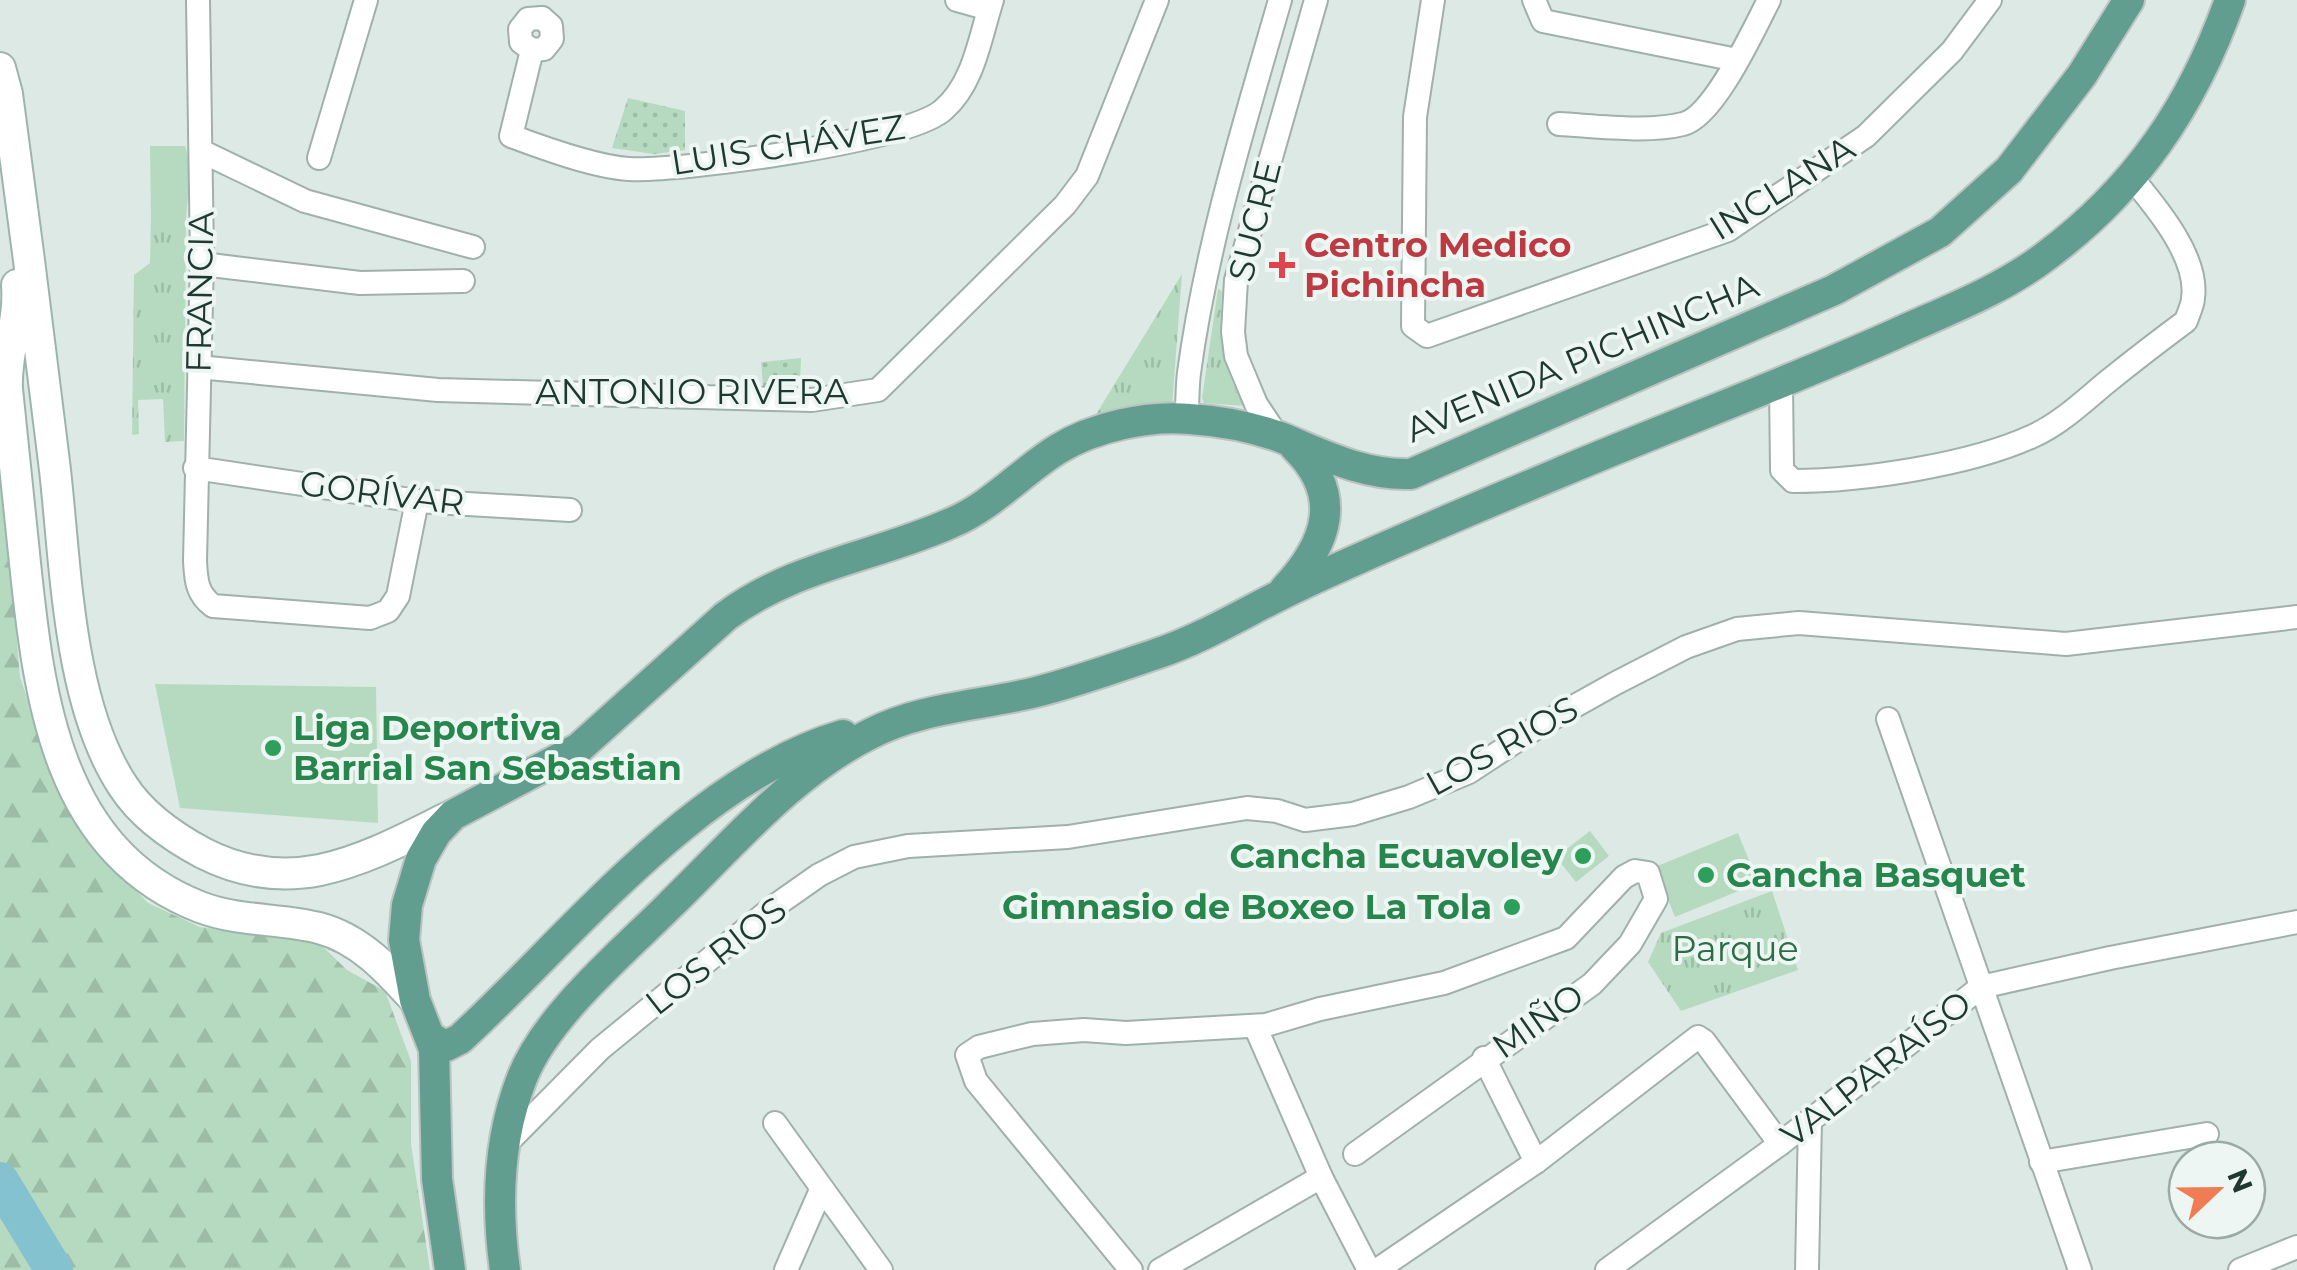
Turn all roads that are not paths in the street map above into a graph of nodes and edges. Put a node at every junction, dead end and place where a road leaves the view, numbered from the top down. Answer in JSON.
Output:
{"nodes":[{"id":1,"x":198,"y":0,"type":"edge"},
{"id":2,"x":366,"y":0,"type":"edge"},
{"id":3,"x":957,"y":0,"type":"edge"},
{"id":4,"x":1157,"y":0,"type":"edge"},
{"id":5,"x":1280,"y":0,"type":"edge"},
{"id":6,"x":1316,"y":0,"type":"edge"},
{"id":7,"x":1433,"y":0,"type":"edge"},
{"id":8,"x":1770,"y":0,"type":"edge"},
{"id":9,"x":1990,"y":0,"type":"edge"},
{"id":10,"x":2129,"y":0,"type":"edge"},
{"id":11,"x":2218,"y":0,"type":"edge"},
{"id":12,"x":2230,"y":0,"type":"edge"},
{"id":13,"x":990,"y":4,"type":"edge"},
{"id":14,"x":546,"y":9,"type":"edge"},
{"id":15,"x":1538,"y":10,"type":"edge"},
{"id":16,"x":2212,"y":53,"type":"junction"},
{"id":17,"x":1737,"y":60,"type":"junction"},
{"id":18,"x":1,"y":69,"type":"edge"},
{"id":19,"x":1559,"y":124,"type":"dead end"},
{"id":20,"x":202,"y":151,"type":"junction"},
{"id":21,"x":0,"y":158,"type":"edge"},
{"id":22,"x":319,"y":158,"type":"dead end"},
{"id":23,"x":2132,"y":178,"type":"junction"},
{"id":24,"x":473,"y":246,"type":"dead end"},
{"id":25,"x":202,"y":264,"type":"junction"},
{"id":26,"x":463,"y":281,"type":"dead end"},
{"id":27,"x":198,"y":367,"type":"junction"},
{"id":28,"x":1781,"y":385,"type":"junction"},
{"id":29,"x":1186,"y":418,"type":"junction"},
{"id":30,"x":1285,"y":440,"type":"junction"},
{"id":31,"x":195,"y":468,"type":"junction"},
{"id":32,"x":417,"y":500,"type":"junction"},
{"id":33,"x":570,"y":510,"type":"dead end"},
{"id":34,"x":1280,"y":595,"type":"junction"},
{"id":35,"x":2297,"y":616,"type":"edge"},
{"id":36,"x":1888,"y":719,"type":"dead end"},
{"id":37,"x":900,"y":720,"type":"junction"},
{"id":38,"x":453,"y":815,"type":"junction"},
{"id":39,"x":2297,"y":922,"type":"edge"},
{"id":40,"x":1981,"y":987,"type":"junction"},
{"id":41,"x":415,"y":1000,"type":"junction"},
{"id":42,"x":1255,"y":1026,"type":"junction"},
{"id":43,"x":432,"y":1038,"type":"junction"},
{"id":44,"x":1484,"y":1058,"type":"junction"},
{"id":45,"x":1810,"y":1120,"type":"junction"},
{"id":46,"x":775,"y":1123,"type":"dead end"},
{"id":47,"x":2208,"y":1134,"type":"dead end"},
{"id":48,"x":1780,"y":1144,"type":"junction"},
{"id":49,"x":504,"y":1146,"type":"junction"},
{"id":50,"x":1354,"y":1154,"type":"dead end"},
{"id":51,"x":1536,"y":1162,"type":"junction"},
{"id":52,"x":2041,"y":1162,"type":"junction"},
{"id":53,"x":1322,"y":1177,"type":"junction"},
{"id":54,"x":821,"y":1190,"type":"junction"},
{"id":55,"x":2297,"y":1247,"type":"edge"},
{"id":56,"x":450,"y":1270,"type":"edge"},
{"id":57,"x":504,"y":1270,"type":"edge"},
{"id":58,"x":786,"y":1270,"type":"edge"},
{"id":59,"x":881,"y":1270,"type":"edge"},
{"id":60,"x":1131,"y":1270,"type":"edge"},
{"id":61,"x":1160,"y":1270,"type":"edge"},
{"id":62,"x":1369,"y":1270,"type":"edge"},
{"id":63,"x":1377,"y":1270,"type":"edge"},
{"id":64,"x":1608,"y":1270,"type":"edge"},
{"id":65,"x":1807,"y":1270,"type":"edge"},
{"id":66,"x":2080,"y":1270,"type":"edge"},
{"id":67,"x":2240,"y":1270,"type":"edge"}],
"edges":[{"from":1,"to":20,"type":"street","name":"FRANCIA"},
{"from":2,"to":22,"type":"street"},
{"from":3,"to":13,"type":"street"},
{"from":4,"to":27,"type":"street","name":"ANTONIO RIVERA"},
{"from":5,"to":29,"type":"street","name":"SUCRE"},
{"from":6,"to":30,"type":"street","name":"SUCRE"},
{"from":7,"to":9,"type":"street","name":"INCLANA"},
{"from":8,"to":17,"type":"street"},
{"from":10,"to":30,"type":"main road","name":"AVENIDA PICHINCHA"},
{"from":11,"to":16,"type":"main road"},
{"from":12,"to":16,"type":"main road"},
{"from":13,"to":14,"type":"street","name":"LUIS CHÁVEZ"},
{"from":15,"to":17,"type":"street"},
{"from":16,"to":23,"type":"main road"},
{"from":17,"to":19,"type":"street"},
{"from":18,"to":38,"type":"main road"},
{"from":20,"to":24,"type":"street"},
{"from":20,"to":25,"type":"street","name":"FRANCIA"},
{"from":21,"to":41,"type":"main road"},
{"from":23,"to":28,"type":"main road"},
{"from":23,"to":28,"type":"street"},
{"from":25,"to":26,"type":"street"},
{"from":25,"to":27,"type":"street","name":"FRANCIA"},
{"from":27,"to":31,"type":"street","name":"FRANCIA"},
{"from":28,"to":34,"type":"main road"},
{"from":29,"to":30,"type":"main road","name":"AVENIDA PICHINCHA"},
{"from":29,"to":38,"type":"main road","name":"AVENIDA PICHINCHA"},
{"from":30,"to":34,"type":"main road"},
{"from":31,"to":32,"type":"street","name":"GORÍVAR"},
{"from":31,"to":32,"type":"street","name":"FRANCIA"},
{"from":32,"to":33,"type":"street","name":"GORÍVAR"},
{"from":34,"to":37,"type":"main road"},
{"from":35,"to":49,"type":"street","name":"LOS RIOS"},
{"from":36,"to":40,"type":"street"},
{"from":37,"to":43,"type":"main road"},
{"from":37,"to":49,"type":"main road"},
{"from":38,"to":41,"type":"main road","name":"AVENIDA PICHINCHA"},
{"from":39,"to":40,"type":"street","name":"VALPARAÍSO"},
{"from":40,"to":45,"type":"street","name":"VALPARAÍSO"},
{"from":40,"to":52,"type":"street"},
{"from":41,"to":43,"type":"main road","name":"AVENIDA PICHINCHA"},
{"from":42,"to":44,"type":"street","name":"MIÑO"},
{"from":42,"to":53,"type":"street"},
{"from":42,"to":60,"type":"street"},
{"from":43,"to":56,"type":"main road","name":"AVENIDA PICHINCHA"},
{"from":44,"to":50,"type":"street","name":"MIÑO"},
{"from":44,"to":51,"type":"street"},
{"from":45,"to":48,"type":"street","name":"VALPARAÍSO"},
{"from":45,"to":65,"type":"street"},
{"from":46,"to":54,"type":"street"},
{"from":47,"to":52,"type":"street"},
{"from":48,"to":51,"type":"street"},
{"from":48,"to":64,"type":"street","name":"VALPARAÍSO"},
{"from":49,"to":57,"type":"main road"},
{"from":51,"to":63,"type":"street"},
{"from":52,"to":66,"type":"street"},
{"from":53,"to":61,"type":"street"},
{"from":53,"to":62,"type":"street"},
{"from":54,"to":58,"type":"street"},
{"from":54,"to":59,"type":"street"},
{"from":55,"to":67,"type":"street"}]}
